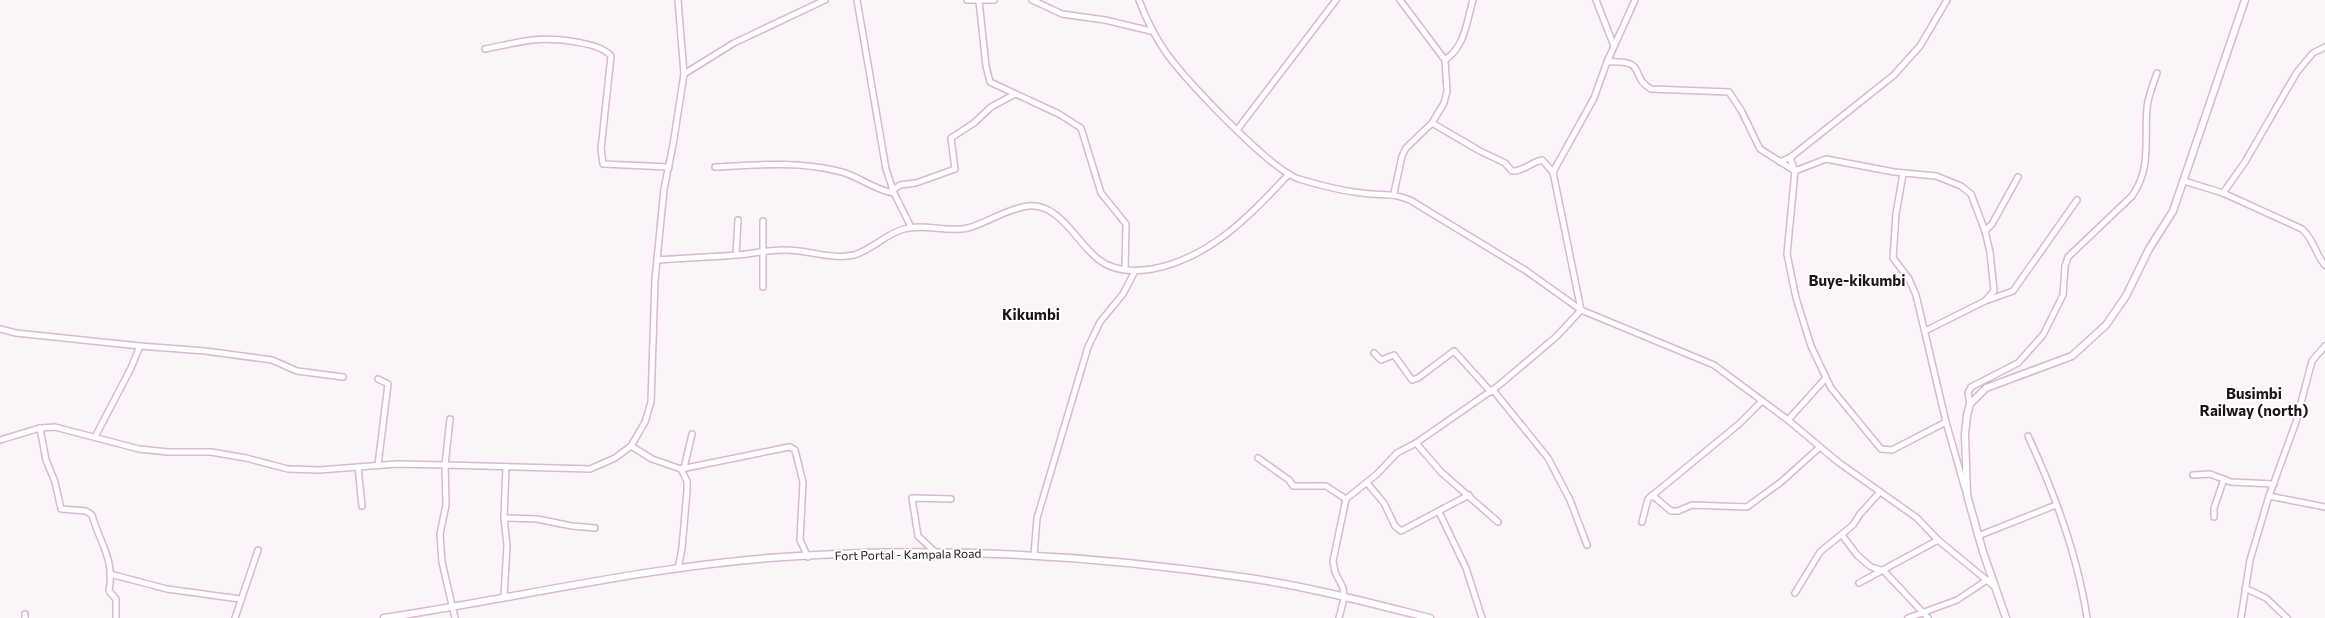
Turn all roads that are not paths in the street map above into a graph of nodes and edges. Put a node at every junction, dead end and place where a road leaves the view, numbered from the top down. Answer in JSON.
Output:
{"nodes":[{"id":1,"x":678,"y":0,"type":"edge"},
{"id":2,"x":825,"y":0,"type":"edge"},
{"id":3,"x":856,"y":0,"type":"edge"},
{"id":4,"x":967,"y":0,"type":"edge"},
{"id":5,"x":994,"y":0,"type":"edge"},
{"id":6,"x":1032,"y":0,"type":"edge"},
{"id":7,"x":1139,"y":0,"type":"edge"},
{"id":8,"x":1336,"y":0,"type":"edge"},
{"id":9,"x":1400,"y":0,"type":"edge"},
{"id":10,"x":1473,"y":0,"type":"edge"},
{"id":11,"x":1596,"y":0,"type":"edge"},
{"id":12,"x":1635,"y":0,"type":"edge"},
{"id":13,"x":1947,"y":0,"type":"edge"},
{"id":14,"x":979,"y":1,"type":"edge"},
{"id":15,"x":2244,"y":1,"type":"edge"},
{"id":16,"x":1151,"y":30,"type":"junction"},
{"id":17,"x":1614,"y":46,"type":"junction"},
{"id":18,"x":2325,"y":47,"type":"edge"},
{"id":19,"x":485,"y":48,"type":"dead end"},
{"id":20,"x":1445,"y":60,"type":"junction"},
{"id":21,"x":1607,"y":62,"type":"junction"},
{"id":22,"x":2157,"y":73,"type":"dead end"},
{"id":23,"x":684,"y":74,"type":"junction"},
{"id":24,"x":1016,"y":94,"type":"junction"},
{"id":25,"x":1432,"y":122,"type":"junction"},
{"id":26,"x":1237,"y":130,"type":"junction"},
{"id":27,"x":1791,"y":157,"type":"junction"},
{"id":28,"x":1780,"y":162,"type":"junction"},
{"id":29,"x":669,"y":167,"type":"junction"},
{"id":30,"x":715,"y":167,"type":"dead end"},
{"id":31,"x":1796,"y":171,"type":"junction"},
{"id":32,"x":1553,"y":172,"type":"junction"},
{"id":33,"x":1289,"y":174,"type":"junction"},
{"id":34,"x":1903,"y":174,"type":"junction"},
{"id":35,"x":2018,"y":177,"type":"dead end"},
{"id":36,"x":2184,"y":181,"type":"junction"},
{"id":37,"x":894,"y":192,"type":"junction"},
{"id":38,"x":1394,"y":193,"type":"junction"},
{"id":39,"x":2223,"y":193,"type":"junction"},
{"id":40,"x":2077,"y":200,"type":"dead end"},
{"id":41,"x":738,"y":220,"type":"dead end"},
{"id":42,"x":763,"y":221,"type":"dead end"},
{"id":43,"x":911,"y":228,"type":"junction"},
{"id":44,"x":1984,"y":231,"type":"junction"},
{"id":45,"x":762,"y":253,"type":"junction"},
{"id":46,"x":736,"y":255,"type":"junction"},
{"id":47,"x":658,"y":260,"type":"junction"},
{"id":48,"x":2325,"y":265,"type":"edge"},
{"id":49,"x":1125,"y":270,"type":"junction"},
{"id":50,"x":1135,"y":271,"type":"junction"},
{"id":51,"x":763,"y":287,"type":"dead end"},
{"id":52,"x":1985,"y":301,"type":"junction"},
{"id":53,"x":1581,"y":310,"type":"junction"},
{"id":54,"x":0,"y":329,"type":"edge"},
{"id":55,"x":1925,"y":331,"type":"junction"},
{"id":56,"x":140,"y":346,"type":"junction"},
{"id":57,"x":2325,"y":346,"type":"edge"},
{"id":58,"x":1374,"y":353,"type":"dead end"},
{"id":59,"x":343,"y":377,"type":"dead end"},
{"id":60,"x":378,"y":379,"type":"dead end"},
{"id":61,"x":1826,"y":379,"type":"junction"},
{"id":62,"x":1492,"y":391,"type":"junction"},
{"id":63,"x":1761,"y":402,"type":"junction"},
{"id":64,"x":1970,"y":404,"type":"junction"},
{"id":65,"x":450,"y":419,"type":"dead end"},
{"id":66,"x":1788,"y":420,"type":"junction"},
{"id":67,"x":1946,"y":422,"type":"junction"},
{"id":68,"x":40,"y":428,"type":"junction"},
{"id":69,"x":692,"y":434,"type":"dead end"},
{"id":70,"x":2028,"y":436,"type":"dead end"},
{"id":71,"x":95,"y":437,"type":"junction"},
{"id":72,"x":0,"y":440,"type":"edge"},
{"id":73,"x":1416,"y":443,"type":"junction"},
{"id":74,"x":631,"y":446,"type":"junction"},
{"id":75,"x":1820,"y":447,"type":"junction"},
{"id":76,"x":1258,"y":458,"type":"dead end"},
{"id":77,"x":445,"y":465,"type":"junction"},
{"id":78,"x":358,"y":466,"type":"junction"},
{"id":79,"x":378,"y":466,"type":"junction"},
{"id":80,"x":506,"y":467,"type":"junction"},
{"id":81,"x":682,"y":468,"type":"junction"},
{"id":82,"x":2194,"y":475,"type":"dead end"},
{"id":83,"x":2224,"y":479,"type":"junction"},
{"id":84,"x":1367,"y":483,"type":"junction"},
{"id":85,"x":2274,"y":484,"type":"junction"},
{"id":86,"x":1880,"y":492,"type":"junction"},
{"id":87,"x":1469,"y":495,"type":"junction"},
{"id":88,"x":1652,"y":495,"type":"junction"},
{"id":89,"x":1967,"y":495,"type":"junction"},
{"id":90,"x":2269,"y":496,"type":"junction"},
{"id":91,"x":951,"y":499,"type":"dead end"},
{"id":92,"x":1346,"y":500,"type":"junction"},
{"id":93,"x":2056,"y":505,"type":"junction"},
{"id":94,"x":362,"y":506,"type":"dead end"},
{"id":95,"x":2325,"y":507,"type":"edge"},
{"id":96,"x":1439,"y":512,"type":"junction"},
{"id":97,"x":2214,"y":517,"type":"dead end"},
{"id":98,"x":504,"y":518,"type":"junction"},
{"id":99,"x":1498,"y":522,"type":"dead end"},
{"id":100,"x":1642,"y":522,"type":"dead end"},
{"id":101,"x":595,"y":528,"type":"dead end"},
{"id":102,"x":1842,"y":535,"type":"junction"},
{"id":103,"x":1978,"y":536,"type":"junction"},
{"id":104,"x":1938,"y":540,"type":"junction"},
{"id":105,"x":1587,"y":545,"type":"dead end"},
{"id":106,"x":258,"y":550,"type":"dead end"},
{"id":107,"x":936,"y":553,"type":"junction"},
{"id":108,"x":1034,"y":555,"type":"junction"},
{"id":109,"x":808,"y":556,"type":"junction"},
{"id":110,"x":678,"y":570,"type":"junction"},
{"id":111,"x":1884,"y":571,"type":"junction"},
{"id":112,"x":110,"y":574,"type":"junction"},
{"id":113,"x":1987,"y":580,"type":"junction"},
{"id":114,"x":1859,"y":584,"type":"dead end"},
{"id":115,"x":1996,"y":588,"type":"junction"},
{"id":116,"x":2245,"y":588,"type":"junction"},
{"id":117,"x":1795,"y":593,"type":"dead end"},
{"id":118,"x":504,"y":597,"type":"junction"},
{"id":119,"x":1344,"y":598,"type":"junction"},
{"id":120,"x":240,"y":599,"type":"junction"},
{"id":121,"x":454,"y":607,"type":"junction"},
{"id":122,"x":1922,"y":613,"type":"junction"},
{"id":123,"x":116,"y":618,"type":"edge"},
{"id":124,"x":234,"y":618,"type":"edge"},
{"id":125,"x":384,"y":618,"type":"edge"},
{"id":126,"x":455,"y":618,"type":"edge"},
{"id":127,"x":1339,"y":618,"type":"edge"},
{"id":128,"x":1430,"y":618,"type":"edge"},
{"id":129,"x":1482,"y":618,"type":"edge"},
{"id":130,"x":1908,"y":618,"type":"edge"},
{"id":131,"x":1928,"y":618,"type":"edge"},
{"id":132,"x":2006,"y":618,"type":"edge"},
{"id":133,"x":2087,"y":618,"type":"edge"},
{"id":134,"x":2241,"y":618,"type":"edge"},
{"id":135,"x":2287,"y":618,"type":"edge"}],
"edges":[{"from":1,"to":23,"type":"street"},
{"from":2,"to":23,"type":"street"},
{"from":3,"to":37,"type":"street"},
{"from":4,"to":14,"type":"street"},
{"from":5,"to":14,"type":"street"},
{"from":6,"to":16,"type":"street"},
{"from":7,"to":16,"type":"street"},
{"from":8,"to":26,"type":"street"},
{"from":9,"to":20,"type":"street"},
{"from":10,"to":20,"type":"street"},
{"from":11,"to":17,"type":"street"},
{"from":12,"to":17,"type":"street"},
{"from":13,"to":27,"type":"street"},
{"from":14,"to":24,"type":"street"},
{"from":15,"to":36,"type":"main road"},
{"from":16,"to":26,"type":"street"},
{"from":17,"to":21,"type":"street"},
{"from":18,"to":39,"type":"street"},
{"from":19,"to":29,"type":"street"},
{"from":20,"to":25,"type":"street"},
{"from":21,"to":28,"type":"street"},
{"from":21,"to":32,"type":"street"},
{"from":22,"to":64,"type":"street"},
{"from":23,"to":29,"type":"street"},
{"from":24,"to":37,"type":"street"},
{"from":24,"to":49,"type":"street"},
{"from":25,"to":32,"type":"street"},
{"from":25,"to":38,"type":"street"},
{"from":26,"to":33,"type":"street"},
{"from":27,"to":28,"type":"street"},
{"from":27,"to":31,"type":"street"},
{"from":28,"to":31,"type":"street"},
{"from":29,"to":47,"type":"street"},
{"from":30,"to":37,"type":"street"},
{"from":31,"to":34,"type":"street"},
{"from":31,"to":61,"type":"street"},
{"from":32,"to":53,"type":"street"},
{"from":33,"to":38,"type":"street"},
{"from":33,"to":50,"type":"street"},
{"from":34,"to":44,"type":"street"},
{"from":34,"to":55,"type":"street"},
{"from":35,"to":44,"type":"street"},
{"from":36,"to":39,"type":"street"},
{"from":36,"to":64,"type":"main road"},
{"from":37,"to":43,"type":"street"},
{"from":38,"to":53,"type":"street"},
{"from":39,"to":48,"type":"street"},
{"from":40,"to":52,"type":"street"},
{"from":41,"to":46,"type":"street"},
{"from":42,"to":45,"type":"street"},
{"from":43,"to":45,"type":"street"},
{"from":43,"to":49,"type":"street"},
{"from":44,"to":52,"type":"street"},
{"from":45,"to":46,"type":"street"},
{"from":45,"to":51,"type":"street"},
{"from":46,"to":47,"type":"street"},
{"from":47,"to":74,"type":"street"},
{"from":49,"to":50,"type":"street"},
{"from":50,"to":108,"type":"street"},
{"from":52,"to":55,"type":"street"},
{"from":53,"to":62,"type":"street"},
{"from":53,"to":63,"type":"street"},
{"from":54,"to":56,"type":"street"},
{"from":55,"to":67,"type":"street"},
{"from":56,"to":59,"type":"street"},
{"from":56,"to":71,"type":"street"},
{"from":57,"to":85,"type":"street"},
{"from":58,"to":62,"type":"street"},
{"from":60,"to":79,"type":"street"},
{"from":61,"to":66,"type":"street"},
{"from":61,"to":67,"type":"street"},
{"from":62,"to":73,"type":"street"},
{"from":62,"to":105,"type":"street"},
{"from":63,"to":66,"type":"street"},
{"from":63,"to":88,"type":"street"},
{"from":64,"to":89,"type":"main road"},
{"from":65,"to":77,"type":"street"},
{"from":66,"to":75,"type":"street"},
{"from":67,"to":89,"type":"street"},
{"from":68,"to":71,"type":"street"},
{"from":68,"to":72,"type":"street"},
{"from":68,"to":112,"type":"street"},
{"from":69,"to":81,"type":"street"},
{"from":70,"to":93,"type":"street"},
{"from":71,"to":78,"type":"street"},
{"from":73,"to":84,"type":"street"},
{"from":73,"to":87,"type":"street"},
{"from":74,"to":80,"type":"street"},
{"from":74,"to":81,"type":"street"},
{"from":75,"to":86,"type":"street"},
{"from":75,"to":88,"type":"street"},
{"from":76,"to":92,"type":"street"},
{"from":77,"to":79,"type":"street"},
{"from":77,"to":80,"type":"street"},
{"from":77,"to":121,"type":"street"},
{"from":78,"to":79,"type":"street"},
{"from":78,"to":94,"type":"street"},
{"from":80,"to":98,"type":"street"},
{"from":81,"to":109,"type":"street"},
{"from":81,"to":110,"type":"street"},
{"from":82,"to":83,"type":"street"},
{"from":83,"to":85,"type":"street"},
{"from":83,"to":97,"type":"street"},
{"from":84,"to":92,"type":"street"},
{"from":84,"to":96,"type":"street"},
{"from":85,"to":90,"type":"street"},
{"from":86,"to":102,"type":"street"},
{"from":86,"to":104,"type":"street"},
{"from":87,"to":96,"type":"street"},
{"from":87,"to":99,"type":"street"},
{"from":88,"to":100,"type":"street"},
{"from":89,"to":103,"type":"main road"},
{"from":90,"to":95,"type":"street"},
{"from":90,"to":116,"type":"street"},
{"from":91,"to":107,"type":"street"},
{"from":92,"to":119,"type":"street"},
{"from":93,"to":103,"type":"street"},
{"from":93,"to":133,"type":"street"},
{"from":96,"to":129,"type":"street"},
{"from":98,"to":101,"type":"street"},
{"from":98,"to":118,"type":"street"},
{"from":102,"to":111,"type":"street"},
{"from":102,"to":117,"type":"street"},
{"from":103,"to":115,"type":"main road"},
{"from":104,"to":111,"type":"street"},
{"from":104,"to":113,"type":"street"},
{"from":106,"to":120,"type":"street"},
{"from":107,"to":108,"type":"main road","name":"Fort Portal - Kampala Road"},
{"from":107,"to":109,"type":"main road","name":"Fort Portal - Kampala Road"},
{"from":108,"to":119,"type":"main road","name":"Fort Portal - Kampala Road"},
{"from":109,"to":110,"type":"main road","name":"Fort Portal - Kampala Road"},
{"from":110,"to":118,"type":"main road","name":"Fort Portal - Kampala Road"},
{"from":111,"to":114,"type":"street"},
{"from":111,"to":122,"type":"street"},
{"from":112,"to":120,"type":"street"},
{"from":112,"to":123,"type":"street"},
{"from":113,"to":115,"type":"street"},
{"from":113,"to":122,"type":"street"},
{"from":115,"to":132,"type":"main road"},
{"from":116,"to":134,"type":"street"},
{"from":116,"to":135,"type":"street"},
{"from":118,"to":121,"type":"main road","name":"Fort Portal - Kampala Road"},
{"from":119,"to":127,"type":"street"},
{"from":119,"to":128,"type":"main road","name":"Fort Portal - Kampala Road"},
{"from":120,"to":124,"type":"street"},
{"from":121,"to":125,"type":"main road","name":"Fort Portal - Kampala Road"},
{"from":121,"to":126,"type":"street"},
{"from":122,"to":130,"type":"street"},
{"from":122,"to":131,"type":"street"}]}
